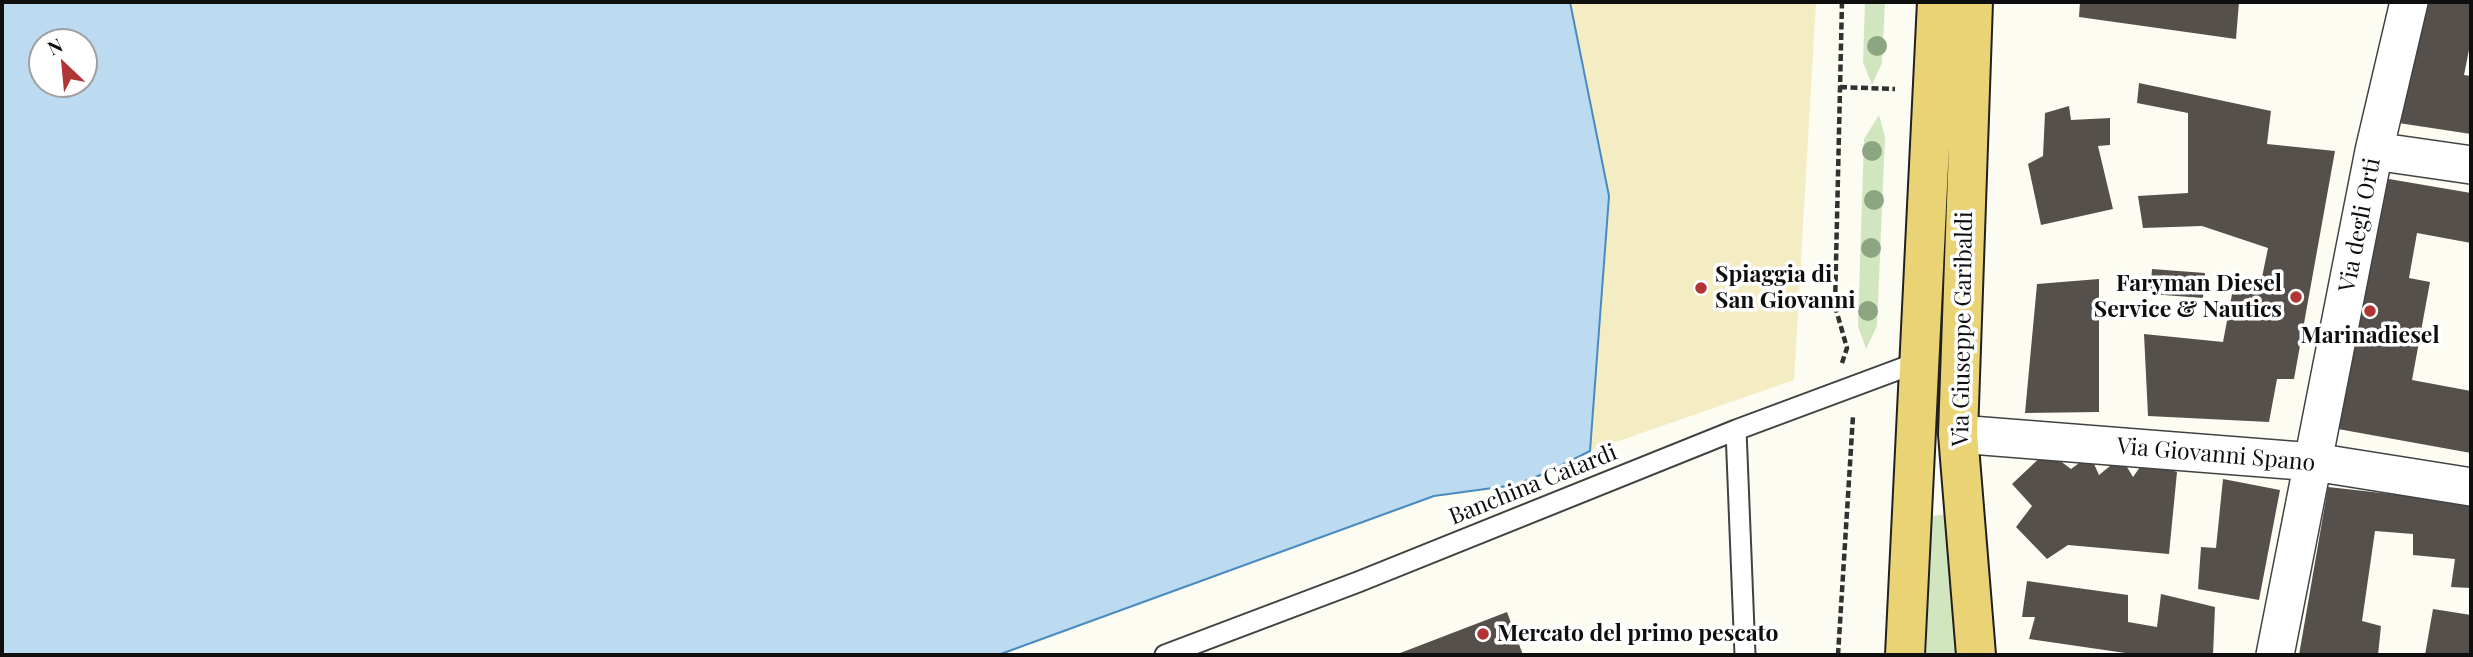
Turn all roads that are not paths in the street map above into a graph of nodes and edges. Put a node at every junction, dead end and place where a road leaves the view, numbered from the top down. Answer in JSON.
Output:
{"nodes":[{"id":1,"x":1937,"y":2,"type":"edge"},
{"id":2,"x":1973,"y":2,"type":"edge"},
{"id":3,"x":2409,"y":2,"type":"edge"},
{"id":4,"x":2374,"y":151,"type":"junction"},
{"id":5,"x":2471,"y":165,"type":"edge"},
{"id":6,"x":1920,"y":362,"type":"junction"},
{"id":7,"x":1961,"y":366,"type":"junction"},
{"id":8,"x":1736,"y":430,"type":"junction"},
{"id":9,"x":1958,"y":434,"type":"junction"},
{"id":10,"x":2314,"y":462,"type":"junction"},
{"id":11,"x":2471,"y":487,"type":"edge"},
{"id":12,"x":1912,"y":514,"type":"junction"},
{"id":13,"x":1965,"y":515,"type":"junction"},
{"id":14,"x":1190,"y":651,"type":"edge"},
{"id":15,"x":1165,"y":655,"type":"edge"},
{"id":16,"x":1745,"y":655,"type":"edge"},
{"id":17,"x":1905,"y":655,"type":"edge"},
{"id":18,"x":1976,"y":655,"type":"edge"},
{"id":19,"x":2275,"y":655,"type":"edge"}],
"edges":[{"from":1,"to":6,"type":"main road","name":"Via Giuseppe Garibaldi"},
{"from":2,"to":7,"type":"main road","name":"Via Giuseppe Garibaldi"},
{"from":3,"to":4,"type":"street","name":"Via degli Orti"},
{"from":4,"to":5,"type":"street"},
{"from":4,"to":10,"type":"street","name":"Via degli Orti"},
{"from":6,"to":7,"type":"lane","name":"Banchina Catardi"},
{"from":6,"to":8,"type":"lane","name":"Banchina Catardi"},
{"from":6,"to":12,"type":"main road","name":"Via Giuseppe Garibaldi"},
{"from":7,"to":9,"type":"main road","name":"Via Giuseppe Garibaldi"},
{"from":8,"to":14,"type":"lane","name":"Banchina Catardi"},
{"from":8,"to":16,"type":"lane"},
{"from":9,"to":10,"type":"street","name":"Via Giovanni Spano"},
{"from":9,"to":13,"type":"main road","name":"Via Giuseppe Garibaldi"},
{"from":10,"to":11,"type":"street","name":"Via Giovanni Spano"},
{"from":10,"to":19,"type":"street","name":"Via degli Orti"},
{"from":12,"to":13,"type":"main road"},
{"from":12,"to":17,"type":"main road","name":"Via Giuseppe Garibaldi"},
{"from":13,"to":18,"type":"main road","name":"Via Giuseppe Garibaldi"},
{"from":14,"to":15,"type":"lane","name":"Banchina Catardi"}]}
